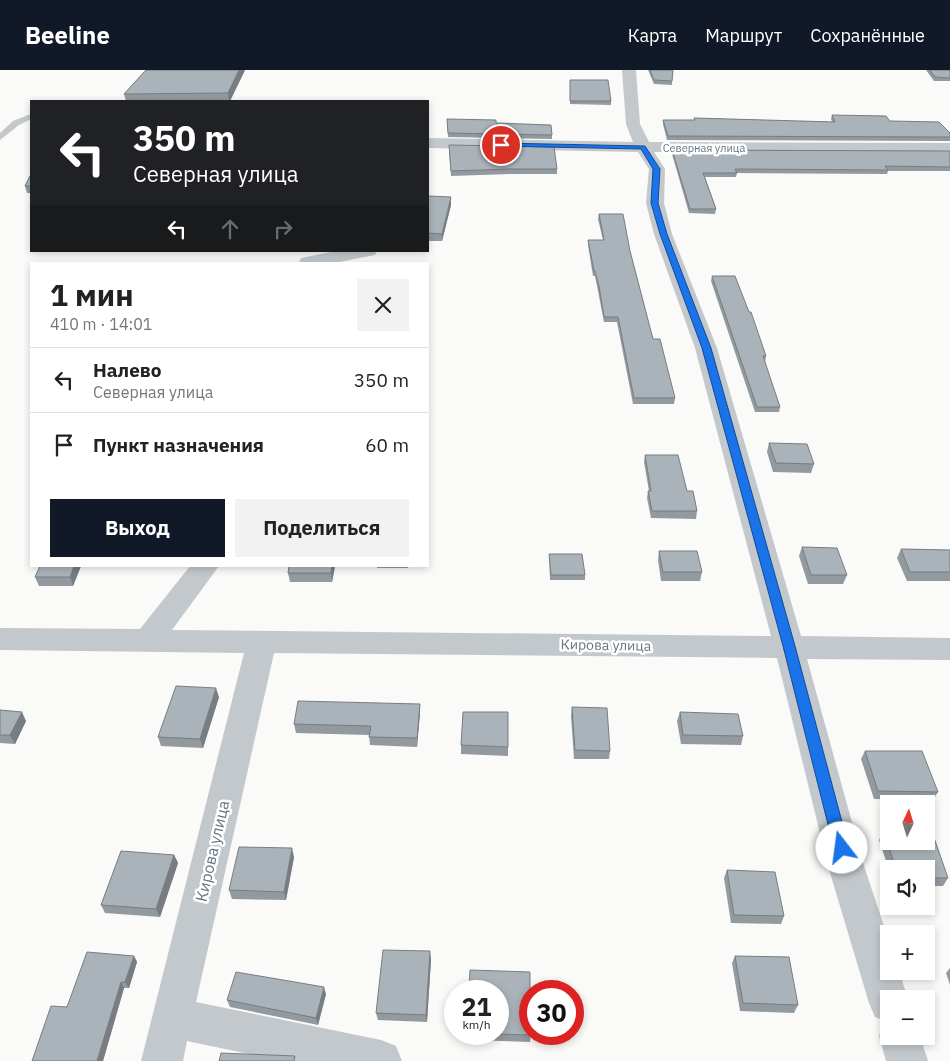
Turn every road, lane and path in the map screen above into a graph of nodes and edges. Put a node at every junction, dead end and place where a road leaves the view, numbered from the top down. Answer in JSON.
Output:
{"nodes":[{"id":1,"x":630,"y":70,"type":"edge"},
{"id":2,"x":30,"y":116,"type":"edge"},
{"id":3,"x":0,"y":137,"type":"edge"},
{"id":4,"x":429,"y":143,"type":"edge"},
{"id":5,"x":483,"y":144,"type":"junction"},
{"id":6,"x":643,"y":148,"type":"junction"},
{"id":7,"x":950,"y":148,"type":"edge"},
{"id":8,"x":429,"y":158,"type":"edge"},
{"id":9,"x":363,"y":252,"type":"edge"},
{"id":10,"x":308,"y":262,"type":"dead end"},
{"id":11,"x":204,"y":567,"type":"edge"},
{"id":12,"x":0,"y":639,"type":"edge"},
{"id":13,"x":148,"y":640,"type":"junction"},
{"id":14,"x":262,"y":642,"type":"junction"},
{"id":15,"x":789,"y":646,"type":"junction"},
{"id":16,"x":950,"y":649,"type":"edge"},
{"id":17,"x":885,"y":990,"type":"edge"},
{"id":18,"x":173,"y":1018,"type":"junction"},
{"id":19,"x":902,"y":1045,"type":"edge"},
{"id":20,"x":162,"y":1061,"type":"edge"},
{"id":21,"x":381,"y":1061,"type":"edge"},
{"id":22,"x":907,"y":1061,"type":"edge"}],
"edges":[{"from":1,"to":6,"type":"street"},
{"from":2,"to":3,"type":"lane"},
{"from":4,"to":5,"type":"street","name":"Северная улица"},
{"from":5,"to":6,"type":"street","name":"Северная улица"},
{"from":5,"to":8,"type":"street"},
{"from":6,"to":7,"type":"street","name":"Северная улица"},
{"from":6,"to":15,"type":"street"},
{"from":9,"to":10,"type":"street"},
{"from":11,"to":13,"type":"street"},
{"from":12,"to":13,"type":"street","name":"Кирова улица"},
{"from":13,"to":14,"type":"street","name":"Кирова улица"},
{"from":14,"to":15,"type":"street","name":"Кирова улица"},
{"from":14,"to":18,"type":"street","name":"Кирова улица"},
{"from":15,"to":16,"type":"street","name":"Кирова улица"},
{"from":15,"to":17,"type":"street"},
{"from":18,"to":20,"type":"street","name":"Кирова улица"},
{"from":18,"to":21,"type":"street"},
{"from":19,"to":22,"type":"street"}]}
